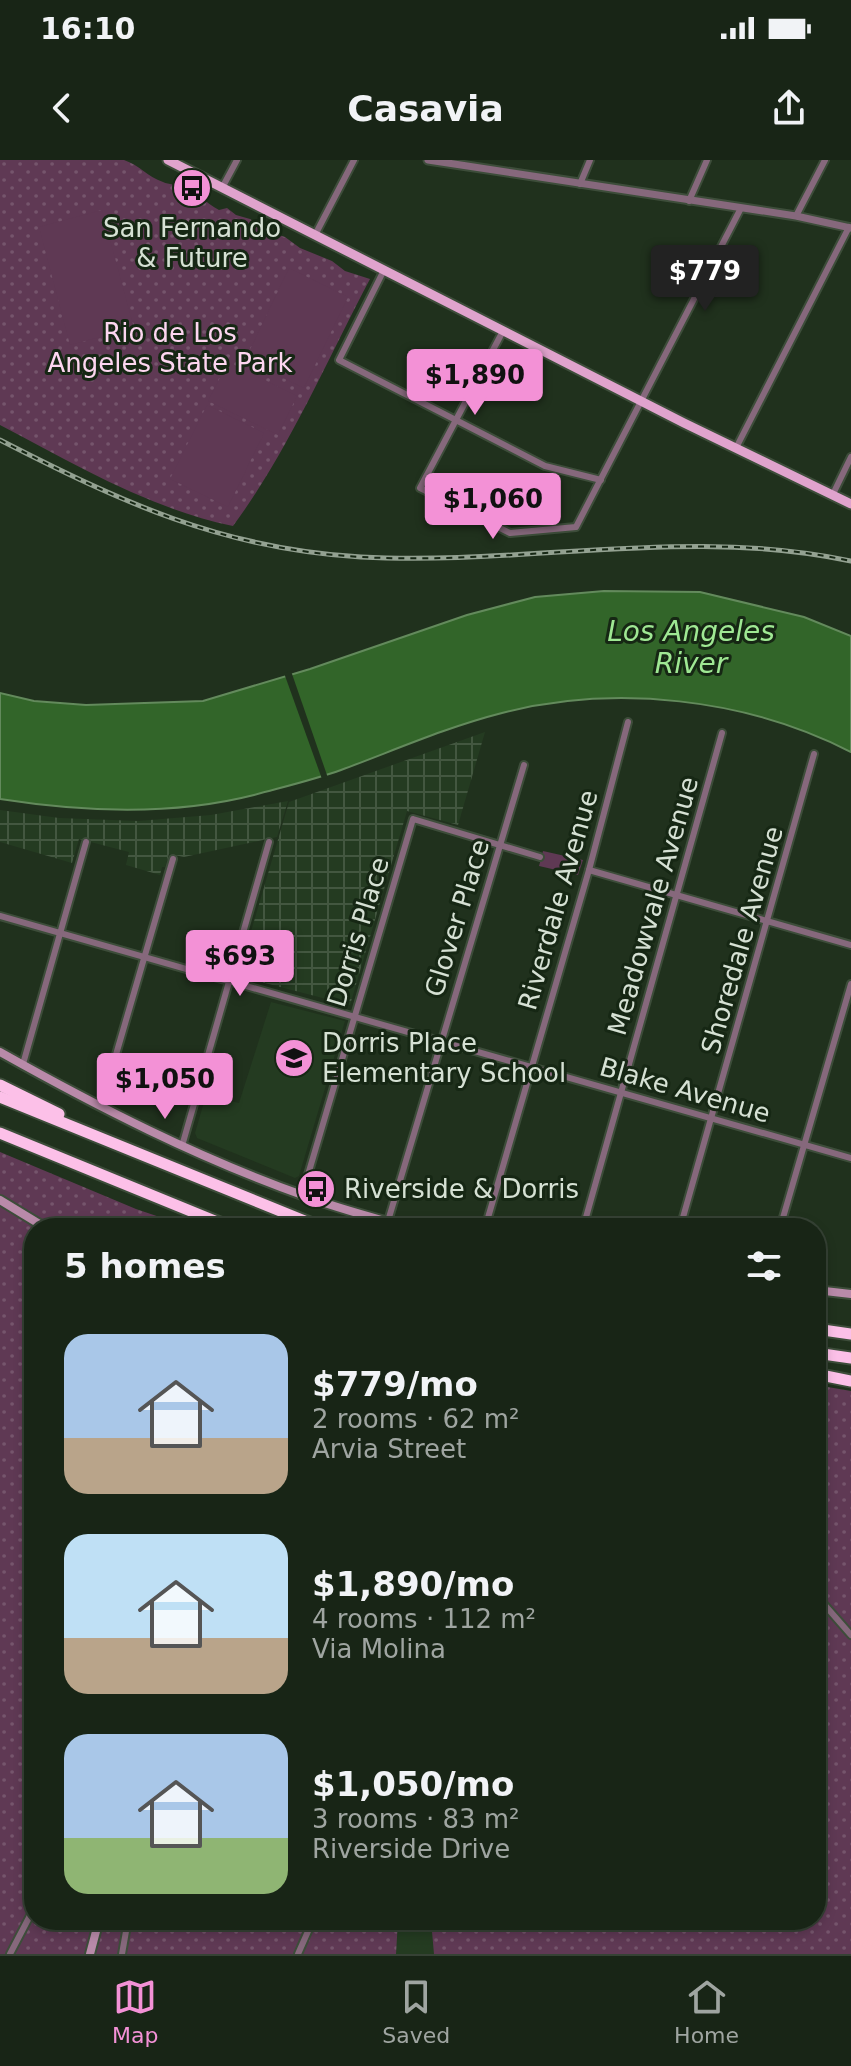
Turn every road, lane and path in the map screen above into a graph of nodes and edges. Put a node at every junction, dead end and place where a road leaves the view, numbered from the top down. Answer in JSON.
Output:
{"nodes":[{"id":1,"x":168,"y":160,"type":"edge"},
{"id":2,"x":237,"y":160,"type":"edge"},
{"id":3,"x":354,"y":160,"type":"edge"},
{"id":4,"x":428,"y":160,"type":"edge"},
{"id":5,"x":590,"y":160,"type":"edge"},
{"id":6,"x":707,"y":160,"type":"edge"},
{"id":7,"x":825,"y":160,"type":"edge"},
{"id":8,"x":472,"y":163,"type":"edge"},
{"id":9,"x":580,"y":184,"type":"junction"},
{"id":10,"x":222,"y":188,"type":"junction"},
{"id":11,"x":689,"y":201,"type":"junction"},
{"id":12,"x":740,"y":210,"type":"junction"},
{"id":13,"x":796,"y":216,"type":"junction"},
{"id":14,"x":850,"y":228,"type":"edge"},
{"id":15,"x":315,"y":235,"type":"junction"},
{"id":16,"x":384,"y":270,"type":"junction"},
{"id":17,"x":503,"y":331,"type":"junction"},
{"id":18,"x":641,"y":401,"type":"junction"},
{"id":19,"x":456,"y":420,"type":"junction"},
{"id":20,"x":736,"y":448,"type":"junction"},
{"id":21,"x":851,"y":457,"type":"edge"},
{"id":22,"x":601,"y":480,"type":"junction"},
{"id":23,"x":833,"y":494,"type":"junction"},
{"id":24,"x":851,"y":504,"type":"edge"},
{"id":25,"x":628,"y":722,"type":"dead end"},
{"id":26,"x":722,"y":733,"type":"dead end"},
{"id":27,"x":814,"y":754,"type":"dead end"},
{"id":28,"x":524,"y":765,"type":"dead end"},
{"id":29,"x":86,"y":842,"type":"dead end"},
{"id":30,"x":269,"y":842,"type":"dead end"},
{"id":31,"x":500,"y":845,"type":"junction"},
{"id":32,"x":540,"y":857,"type":"dead end"},
{"id":33,"x":173,"y":859,"type":"dead end"},
{"id":34,"x":589,"y":870,"type":"junction"},
{"id":35,"x":678,"y":896,"type":"junction"},
{"id":36,"x":0,"y":916,"type":"edge"},
{"id":37,"x":768,"y":922,"type":"junction"},
{"id":38,"x":61,"y":933,"type":"junction"},
{"id":39,"x":851,"y":945,"type":"edge"},
{"id":40,"x":145,"y":958,"type":"junction"},
{"id":41,"x":229,"y":981,"type":"junction"},
{"id":42,"x":851,"y":984,"type":"edge"},
{"id":43,"x":355,"y":1016,"type":"junction"},
{"id":44,"x":442,"y":1041,"type":"junction"},
{"id":45,"x":0,"y":1052,"type":"edge"},
{"id":46,"x":23,"y":1064,"type":"junction"},
{"id":47,"x":532,"y":1067,"type":"junction"},
{"id":48,"x":0,"y":1085,"type":"edge"},
{"id":49,"x":621,"y":1092,"type":"junction"},
{"id":50,"x":0,"y":1097,"type":"edge"},
{"id":51,"x":101,"y":1106,"type":"junction"},
{"id":52,"x":713,"y":1118,"type":"junction"},
{"id":53,"x":0,"y":1134,"type":"edge"},
{"id":54,"x":116,"y":1144,"type":"junction"},
{"id":55,"x":805,"y":1144,"type":"junction"},
{"id":56,"x":182,"y":1146,"type":"junction"},
{"id":57,"x":851,"y":1158,"type":"edge"},
{"id":58,"x":302,"y":1195,"type":"junction"},
{"id":59,"x":0,"y":1200,"type":"edge"},
{"id":60,"x":30,"y":1218,"type":"edge"},
{"id":61,"x":208,"y":1218,"type":"edge"},
{"id":62,"x":297,"y":1218,"type":"edge"},
{"id":63,"x":378,"y":1218,"type":"edge"},
{"id":64,"x":389,"y":1218,"type":"edge"},
{"id":65,"x":488,"y":1218,"type":"edge"},
{"id":66,"x":586,"y":1218,"type":"edge"},
{"id":67,"x":683,"y":1218,"type":"edge"},
{"id":68,"x":783,"y":1218,"type":"edge"},
{"id":69,"x":826,"y":1291,"type":"edge"},
{"id":70,"x":851,"y":1294,"type":"edge"},
{"id":71,"x":851,"y":1326,"type":"edge"},
{"id":72,"x":826,"y":1328,"type":"edge"},
{"id":73,"x":826,"y":1330,"type":"edge"},
{"id":74,"x":851,"y":1334,"type":"edge"},
{"id":75,"x":826,"y":1354,"type":"edge"},
{"id":76,"x":851,"y":1358,"type":"edge"},
{"id":77,"x":826,"y":1373,"type":"edge"},
{"id":78,"x":851,"y":1374,"type":"edge"},
{"id":79,"x":826,"y":1375,"type":"edge"},
{"id":80,"x":851,"y":1381,"type":"edge"},
{"id":81,"x":826,"y":1606,"type":"edge"},
{"id":82,"x":851,"y":1635,"type":"edge"},
{"id":83,"x":24,"y":1927,"type":"edge"},
{"id":84,"x":96,"y":1930,"type":"edge"},
{"id":85,"x":126,"y":1930,"type":"edge"},
{"id":86,"x":309,"y":1930,"type":"edge"},
{"id":87,"x":10,"y":1954,"type":"edge"},
{"id":88,"x":90,"y":1954,"type":"edge"},
{"id":89,"x":122,"y":1954,"type":"edge"},
{"id":90,"x":298,"y":1954,"type":"edge"}],
"edges":[{"from":1,"to":10,"type":"main road"},
{"from":2,"to":10,"type":"street"},
{"from":3,"to":15,"type":"street"},
{"from":4,"to":8,"type":"street"},
{"from":5,"to":9,"type":"street"},
{"from":6,"to":11,"type":"street"},
{"from":7,"to":13,"type":"street"},
{"from":8,"to":9,"type":"street"},
{"from":9,"to":11,"type":"street"},
{"from":10,"to":15,"type":"main road"},
{"from":11,"to":12,"type":"street"},
{"from":12,"to":13,"type":"street"},
{"from":12,"to":18,"type":"street"},
{"from":13,"to":14,"type":"street"},
{"from":14,"to":20,"type":"street"},
{"from":15,"to":16,"type":"main road"},
{"from":16,"to":17,"type":"main road"},
{"from":16,"to":19,"type":"street"},
{"from":17,"to":18,"type":"main road"},
{"from":17,"to":19,"type":"street"},
{"from":18,"to":20,"type":"main road"},
{"from":18,"to":22,"type":"street"},
{"from":19,"to":22,"type":"street"},
{"from":19,"to":22,"type":"street"},
{"from":20,"to":23,"type":"main road"},
{"from":21,"to":23,"type":"street"},
{"from":23,"to":24,"type":"main road"},
{"from":25,"to":34,"type":"street","name":"Riverdale Avenue"},
{"from":26,"to":35,"type":"street","name":"Meadowvale Avenue"},
{"from":27,"to":37,"type":"street","name":"Shoredale Avenue"},
{"from":28,"to":31,"type":"street","name":"Glover Place"},
{"from":29,"to":38,"type":"street"},
{"from":30,"to":41,"type":"street"},
{"from":31,"to":32,"type":"street"},
{"from":31,"to":43,"type":"street","name":"Dorris Place"},
{"from":31,"to":44,"type":"street","name":"Glover Place"},
{"from":33,"to":40,"type":"street"},
{"from":34,"to":35,"type":"street"},
{"from":34,"to":47,"type":"street","name":"Riverdale Avenue"},
{"from":35,"to":37,"type":"street"},
{"from":35,"to":49,"type":"street","name":"Meadowvale Avenue"},
{"from":36,"to":38,"type":"street","name":"Blake Avenue"},
{"from":37,"to":39,"type":"street"},
{"from":37,"to":52,"type":"street","name":"Shoredale Avenue"},
{"from":38,"to":40,"type":"street","name":"Blake Avenue"},
{"from":38,"to":46,"type":"street"},
{"from":40,"to":41,"type":"street","name":"Blake Avenue"},
{"from":40,"to":51,"type":"street"},
{"from":41,"to":43,"type":"street","name":"Blake Avenue"},
{"from":41,"to":56,"type":"street"},
{"from":42,"to":55,"type":"street"},
{"from":43,"to":44,"type":"street","name":"Blake Avenue"},
{"from":43,"to":58,"type":"street","name":"Dorris Place"},
{"from":44,"to":47,"type":"street","name":"Blake Avenue"},
{"from":44,"to":64,"type":"street","name":"Glover Place"},
{"from":45,"to":46,"type":"main road"},
{"from":46,"to":51,"type":"main road"},
{"from":47,"to":49,"type":"street","name":"Blake Avenue"},
{"from":47,"to":65,"type":"street","name":"Riverdale Avenue"},
{"from":48,"to":54,"type":"highway"},
{"from":49,"to":52,"type":"street","name":"Blake Avenue"},
{"from":49,"to":66,"type":"street","name":"Meadowvale Avenue"},
{"from":50,"to":54,"type":"highway"},
{"from":51,"to":56,"type":"main road"},
{"from":52,"to":55,"type":"street","name":"Blake Avenue"},
{"from":52,"to":67,"type":"street","name":"Shoredale Avenue"},
{"from":53,"to":61,"type":"highway"},
{"from":54,"to":62,"type":"highway"},
{"from":55,"to":57,"type":"street","name":"Blake Avenue"},
{"from":55,"to":68,"type":"street"},
{"from":56,"to":58,"type":"main road"},
{"from":58,"to":63,"type":"main road"},
{"from":59,"to":60,"type":"main road"},
{"from":69,"to":70,"type":"main road"},
{"from":71,"to":72,"type":"highway"},
{"from":73,"to":74,"type":"highway"},
{"from":75,"to":76,"type":"highway"},
{"from":77,"to":78,"type":"highway"},
{"from":79,"to":80,"type":"highway"},
{"from":81,"to":82,"type":"street"},
{"from":83,"to":87,"type":"street"},
{"from":84,"to":88,"type":"main road"},
{"from":85,"to":89,"type":"street"},
{"from":86,"to":90,"type":"street"}]}
